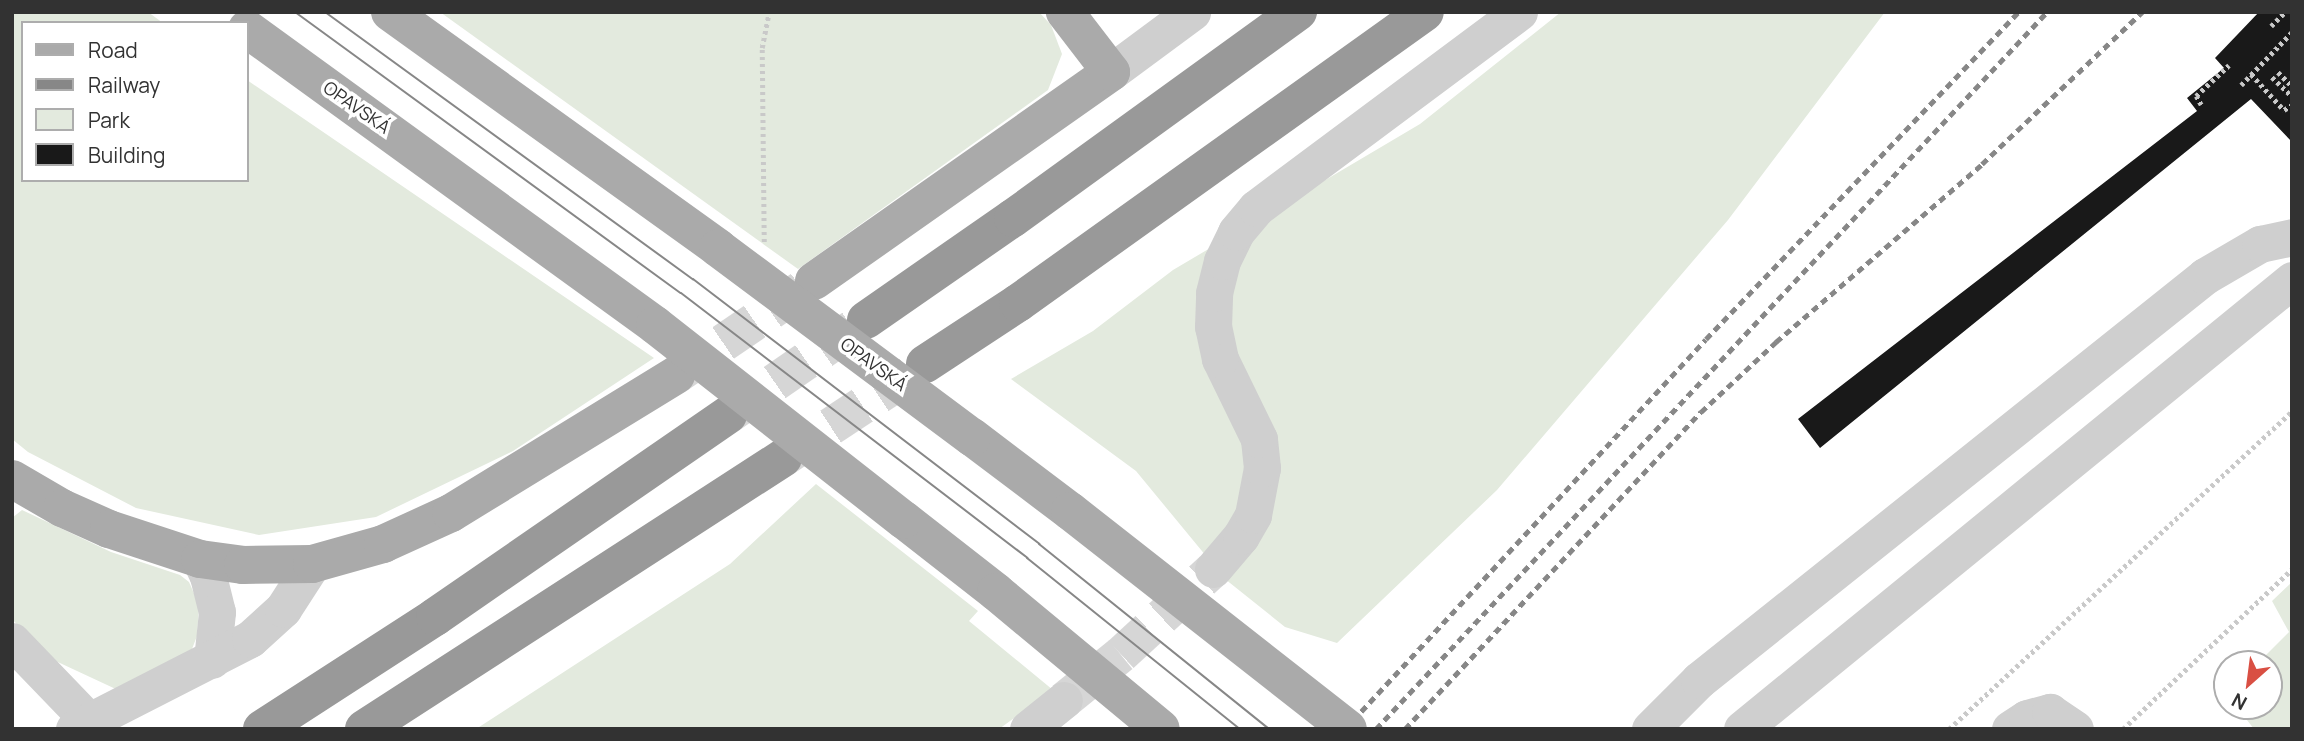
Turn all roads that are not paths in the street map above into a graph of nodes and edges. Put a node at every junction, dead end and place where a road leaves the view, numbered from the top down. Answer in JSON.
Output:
{"nodes":[{"id":1,"x":390,"y":12,"type":"edge"},
{"id":2,"x":1065,"y":12,"type":"edge"},
{"id":3,"x":1192,"y":12,"type":"edge"},
{"id":4,"x":1298,"y":12,"type":"edge"},
{"id":5,"x":1425,"y":12,"type":"edge"},
{"id":6,"x":1519,"y":12,"type":"edge"},
{"id":7,"x":248,"y":30,"type":"edge"},
{"id":8,"x":1111,"y":72,"type":"junction"},
{"id":9,"x":2292,"y":237,"type":"edge"},
{"id":10,"x":2292,"y":280,"type":"edge"},
{"id":11,"x":814,"y":281,"type":"tunnel mouth"},
{"id":12,"x":866,"y":320,"type":"tunnel mouth"},
{"id":13,"x":925,"y":364,"type":"tunnel mouth"},
{"id":14,"x":676,"y":375,"type":"tunnel mouth"},
{"id":15,"x":728,"y":415,"type":"tunnel mouth"},
{"id":16,"x":783,"y":458,"type":"tunnel mouth"},
{"id":17,"x":12,"y":479,"type":"edge"},
{"id":18,"x":200,"y":559,"type":"junction"},
{"id":19,"x":312,"y":564,"type":"junction"},
{"id":20,"x":1213,"y":569,"type":"tunnel mouth"},
{"id":21,"x":12,"y":641,"type":"edge"},
{"id":22,"x":212,"y":660,"type":"junction"},
{"id":23,"x":1065,"y":700,"type":"tunnel mouth"},
{"id":24,"x":81,"y":725,"type":"edge"},
{"id":25,"x":262,"y":729,"type":"edge"},
{"id":26,"x":364,"y":729,"type":"edge"},
{"id":27,"x":1028,"y":729,"type":"edge"},
{"id":28,"x":1161,"y":729,"type":"edge"},
{"id":29,"x":1348,"y":729,"type":"edge"},
{"id":30,"x":1650,"y":729,"type":"edge"},
{"id":31,"x":1742,"y":729,"type":"edge"},
{"id":32,"x":2010,"y":729,"type":"edge"},
{"id":33,"x":2075,"y":729,"type":"edge"}],
"edges":[{"from":1,"to":29,"type":"main road","name":"OPAVSKÁ","bridge":true},
{"from":2,"to":8,"type":"main road"},
{"from":3,"to":8,"type":"street"},
{"from":4,"to":12,"type":"highway"},
{"from":5,"to":13,"type":"highway"},
{"from":6,"to":20,"type":"street"},
{"from":7,"to":28,"type":"main road","name":"OPAVSKÁ","bridge":true},
{"from":8,"to":11,"type":"main road"},
{"from":9,"to":30,"type":"street"},
{"from":10,"to":31,"type":"street"},
{"from":14,"to":19,"type":"main road"},
{"from":15,"to":25,"type":"highway"},
{"from":16,"to":26,"type":"highway"},
{"from":17,"to":18,"type":"main road"},
{"from":18,"to":19,"type":"main road"},
{"from":18,"to":22,"type":"street"},
{"from":19,"to":22,"type":"street"},
{"from":21,"to":24,"type":"street"},
{"from":22,"to":24,"type":"street"},
{"from":23,"to":27,"type":"street"},
{"from":32,"to":33,"type":"street"}]}
